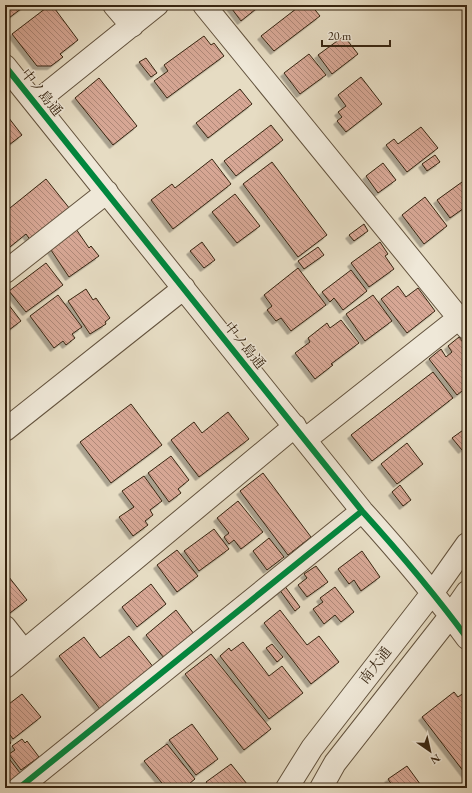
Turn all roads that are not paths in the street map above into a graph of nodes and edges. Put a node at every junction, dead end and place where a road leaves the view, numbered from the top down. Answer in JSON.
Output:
{"nodes":[{"id":1,"x":114,"y":5,"type":"edge"},
{"id":2,"x":157,"y":5,"type":"edge"},
{"id":3,"x":204,"y":5,"type":"edge"},
{"id":4,"x":132,"y":26,"type":"junction"},
{"id":5,"x":5,"y":66,"type":"edge"},
{"id":6,"x":36,"y":103,"type":"junction"},
{"id":7,"x":107,"y":192,"type":"junction"},
{"id":8,"x":5,"y":272,"type":"edge"},
{"id":9,"x":184,"y":288,"type":"junction"},
{"id":10,"x":463,"y":323,"type":"edge"},
{"id":11,"x":6,"y":427,"type":"edge"},
{"id":12,"x":300,"y":433,"type":"junction"},
{"id":13,"x":362,"y":511,"type":"junction"},
{"id":14,"x":467,"y":544,"type":"edge"},
{"id":15,"x":432,"y":592,"type":"junction"},
{"id":16,"x":467,"y":592,"type":"edge"},
{"id":17,"x":451,"y":615,"type":"junction"},
{"id":18,"x":5,"y":627,"type":"edge"},
{"id":19,"x":467,"y":638,"type":"edge"},
{"id":20,"x":24,"y":651,"type":"junction"},
{"id":21,"x":5,"y":667,"type":"edge"},
{"id":22,"x":19,"y":788,"type":"edge"},
{"id":23,"x":287,"y":788,"type":"edge"},
{"id":24,"x":321,"y":788,"type":"edge"}],
"edges":[{"from":1,"to":4,"type":"street"},
{"from":2,"to":4,"type":"street"},
{"from":3,"to":10,"type":"street"},
{"from":4,"to":6,"type":"street"},
{"from":5,"to":6,"type":"street","name":"中ノ島通"},
{"from":6,"to":7,"type":"street","name":"中ノ島通"},
{"from":7,"to":8,"type":"street"},
{"from":7,"to":9,"type":"street","name":"中ノ島通"},
{"from":9,"to":11,"type":"street"},
{"from":9,"to":12,"type":"street","name":"中ノ島通"},
{"from":10,"to":12,"type":"street"},
{"from":12,"to":13,"type":"street","name":"中ノ島通"},
{"from":12,"to":20,"type":"street"},
{"from":13,"to":15,"type":"street","name":"中ノ島通"},
{"from":13,"to":22,"type":"street"},
{"from":14,"to":15,"type":"street","name":"南大通"},
{"from":15,"to":17,"type":"street","name":"中ノ島通"},
{"from":15,"to":23,"type":"street","name":"南大通"},
{"from":16,"to":17,"type":"street","name":"南大通"},
{"from":17,"to":19,"type":"street","name":"中ノ島通"},
{"from":17,"to":24,"type":"street","name":"南大通"},
{"from":18,"to":20,"type":"street"},
{"from":20,"to":21,"type":"street"}]}
